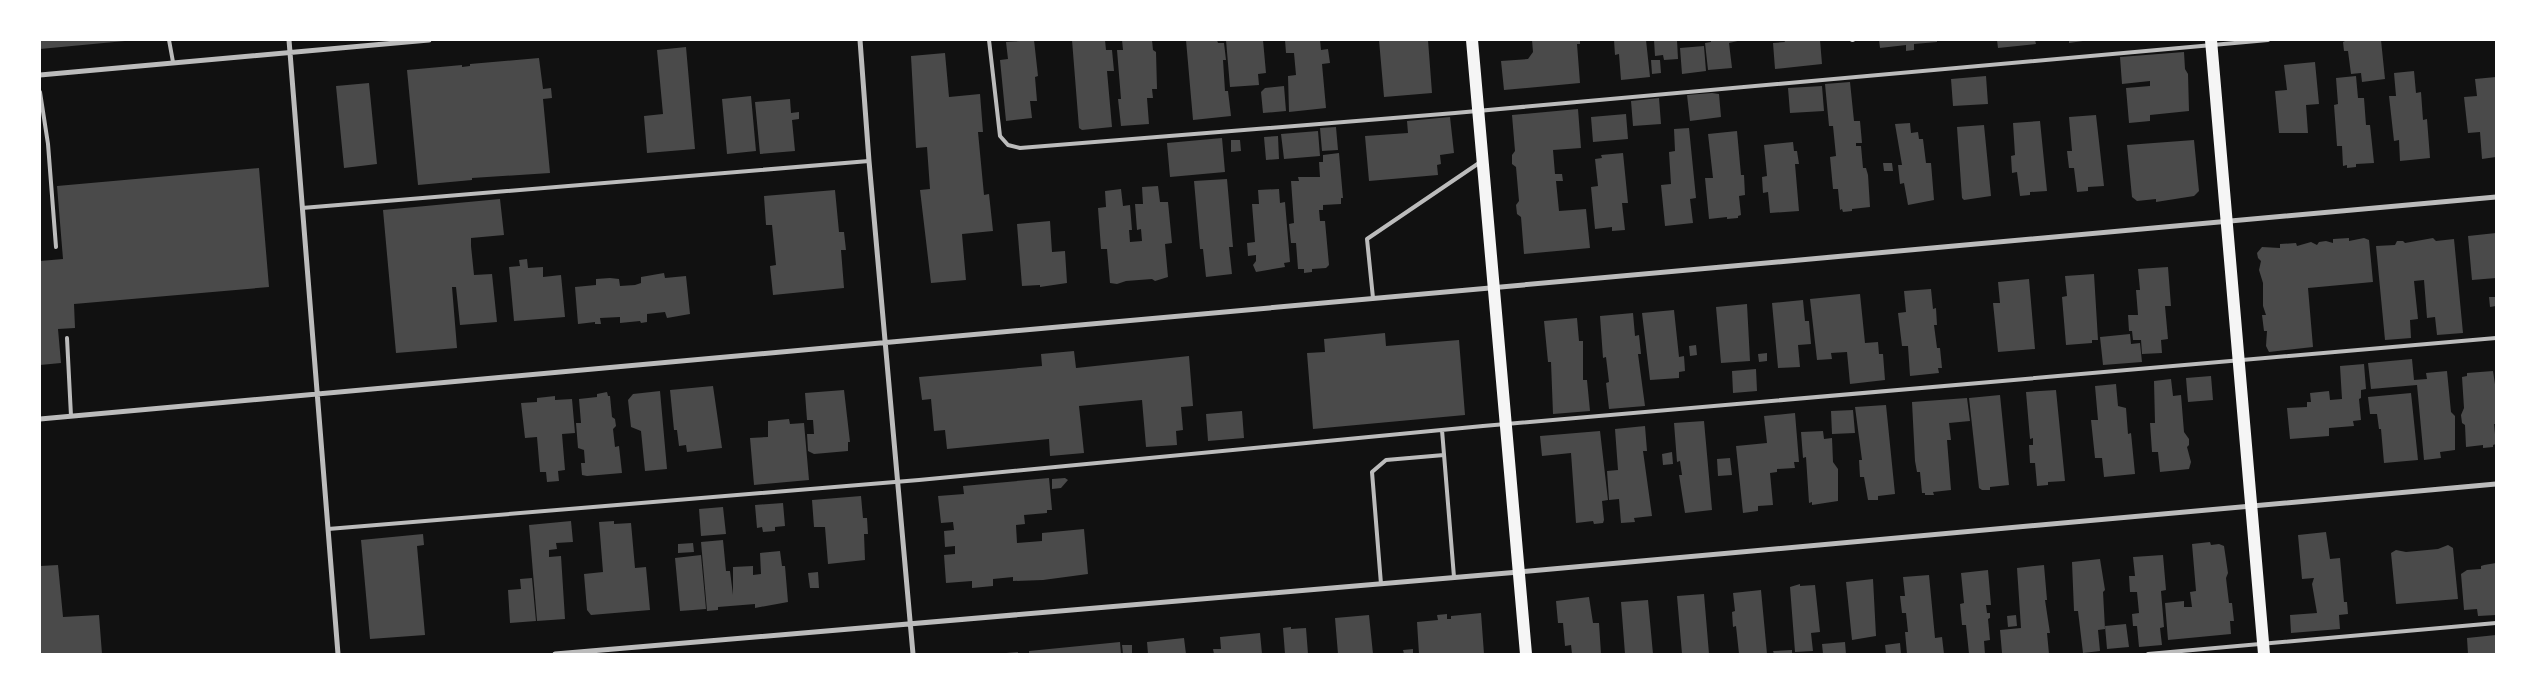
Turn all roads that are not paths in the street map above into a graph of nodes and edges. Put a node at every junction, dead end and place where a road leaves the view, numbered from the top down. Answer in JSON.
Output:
{"nodes":[{"id":1,"x":169,"y":40,"type":"edge"},
{"id":2,"x":289,"y":40,"type":"edge"},
{"id":3,"x":429,"y":40,"type":"edge"},
{"id":4,"x":860,"y":40,"type":"edge"},
{"id":5,"x":989,"y":40,"type":"edge"},
{"id":6,"x":1472,"y":40,"type":"edge"},
{"id":7,"x":2268,"y":40,"type":"edge"},
{"id":8,"x":2211,"y":43,"type":"edge"},
{"id":9,"x":290,"y":51,"type":"junction"},
{"id":10,"x":173,"y":62,"type":"junction"},
{"id":11,"x":40,"y":75,"type":"edge"},
{"id":12,"x":40,"y":92,"type":"edge"},
{"id":13,"x":1478,"y":110,"type":"junction"},
{"id":14,"x":1483,"y":160,"type":"junction"},
{"id":15,"x":869,"y":161,"type":"junction"},
{"id":16,"x":2496,"y":197,"type":"edge"},
{"id":17,"x":302,"y":208,"type":"junction"},
{"id":18,"x":2227,"y":222,"type":"junction"},
{"id":19,"x":56,"y":247,"type":"dead end"},
{"id":20,"x":1494,"y":287,"type":"junction"},
{"id":21,"x":1372,"y":298,"type":"junction"},
{"id":22,"x":67,"y":338,"type":"dead end"},
{"id":23,"x":2496,"y":338,"type":"edge"},
{"id":24,"x":886,"y":342,"type":"junction"},
{"id":25,"x":2239,"y":360,"type":"junction"},
{"id":26,"x":318,"y":393,"type":"junction"},
{"id":27,"x":71,"y":416,"type":"junction"},
{"id":28,"x":40,"y":419,"type":"edge"},
{"id":29,"x":1506,"y":424,"type":"junction"},
{"id":30,"x":1442,"y":430,"type":"junction"},
{"id":31,"x":1444,"y":455,"type":"junction"},
{"id":32,"x":898,"y":482,"type":"junction"},
{"id":33,"x":2496,"y":484,"type":"edge"},
{"id":34,"x":2251,"y":505,"type":"junction"},
{"id":35,"x":328,"y":529,"type":"junction"},
{"id":36,"x":1519,"y":572,"type":"junction"},
{"id":37,"x":1454,"y":577,"type":"junction"},
{"id":38,"x":1381,"y":584,"type":"junction"},
{"id":39,"x":910,"y":623,"type":"junction"},
{"id":40,"x":2496,"y":623,"type":"edge"},
{"id":41,"x":2264,"y":649,"type":"edge"},
{"id":42,"x":338,"y":654,"type":"edge"},
{"id":43,"x":555,"y":654,"type":"edge"},
{"id":44,"x":913,"y":654,"type":"edge"},
{"id":45,"x":1526,"y":654,"type":"edge"},
{"id":46,"x":2148,"y":654,"type":"edge"}],
"edges":[{"from":1,"to":10,"type":"lane"},
{"from":2,"to":9,"type":"street"},
{"from":3,"to":9,"type":"street"},
{"from":4,"to":15,"type":"street"},
{"from":5,"to":13,"type":"lane"},
{"from":6,"to":13,"type":"main road"},
{"from":7,"to":8,"type":"lane"},
{"from":8,"to":13,"type":"lane"},
{"from":8,"to":18,"type":"main road"},
{"from":9,"to":10,"type":"street"},
{"from":9,"to":17,"type":"street"},
{"from":10,"to":11,"type":"street"},
{"from":12,"to":19,"type":"lane"},
{"from":13,"to":14,"type":"main road"},
{"from":14,"to":20,"type":"main road"},
{"from":14,"to":21,"type":"lane"},
{"from":15,"to":17,"type":"lane"},
{"from":15,"to":24,"type":"street"},
{"from":16,"to":18,"type":"street"},
{"from":17,"to":26,"type":"street"},
{"from":18,"to":20,"type":"street"},
{"from":18,"to":25,"type":"main road"},
{"from":20,"to":21,"type":"street"},
{"from":20,"to":29,"type":"main road"},
{"from":21,"to":24,"type":"street"},
{"from":22,"to":27,"type":"lane"},
{"from":23,"to":25,"type":"lane"},
{"from":24,"to":26,"type":"street"},
{"from":24,"to":32,"type":"street"},
{"from":25,"to":29,"type":"lane"},
{"from":25,"to":34,"type":"main road"},
{"from":26,"to":27,"type":"street"},
{"from":26,"to":35,"type":"street"},
{"from":27,"to":28,"type":"street"},
{"from":29,"to":30,"type":"lane"},
{"from":29,"to":36,"type":"main road"},
{"from":30,"to":31,"type":"lane"},
{"from":30,"to":32,"type":"lane"},
{"from":31,"to":37,"type":"lane"},
{"from":31,"to":38,"type":"lane"},
{"from":32,"to":35,"type":"lane"},
{"from":32,"to":39,"type":"street"},
{"from":33,"to":34,"type":"street"},
{"from":34,"to":36,"type":"street"},
{"from":34,"to":41,"type":"main road"},
{"from":35,"to":42,"type":"street"},
{"from":36,"to":37,"type":"street"},
{"from":36,"to":45,"type":"main road"},
{"from":37,"to":38,"type":"street"},
{"from":38,"to":39,"type":"street"},
{"from":39,"to":43,"type":"street"},
{"from":39,"to":44,"type":"street"},
{"from":40,"to":41,"type":"lane"},
{"from":41,"to":46,"type":"lane"}]}
